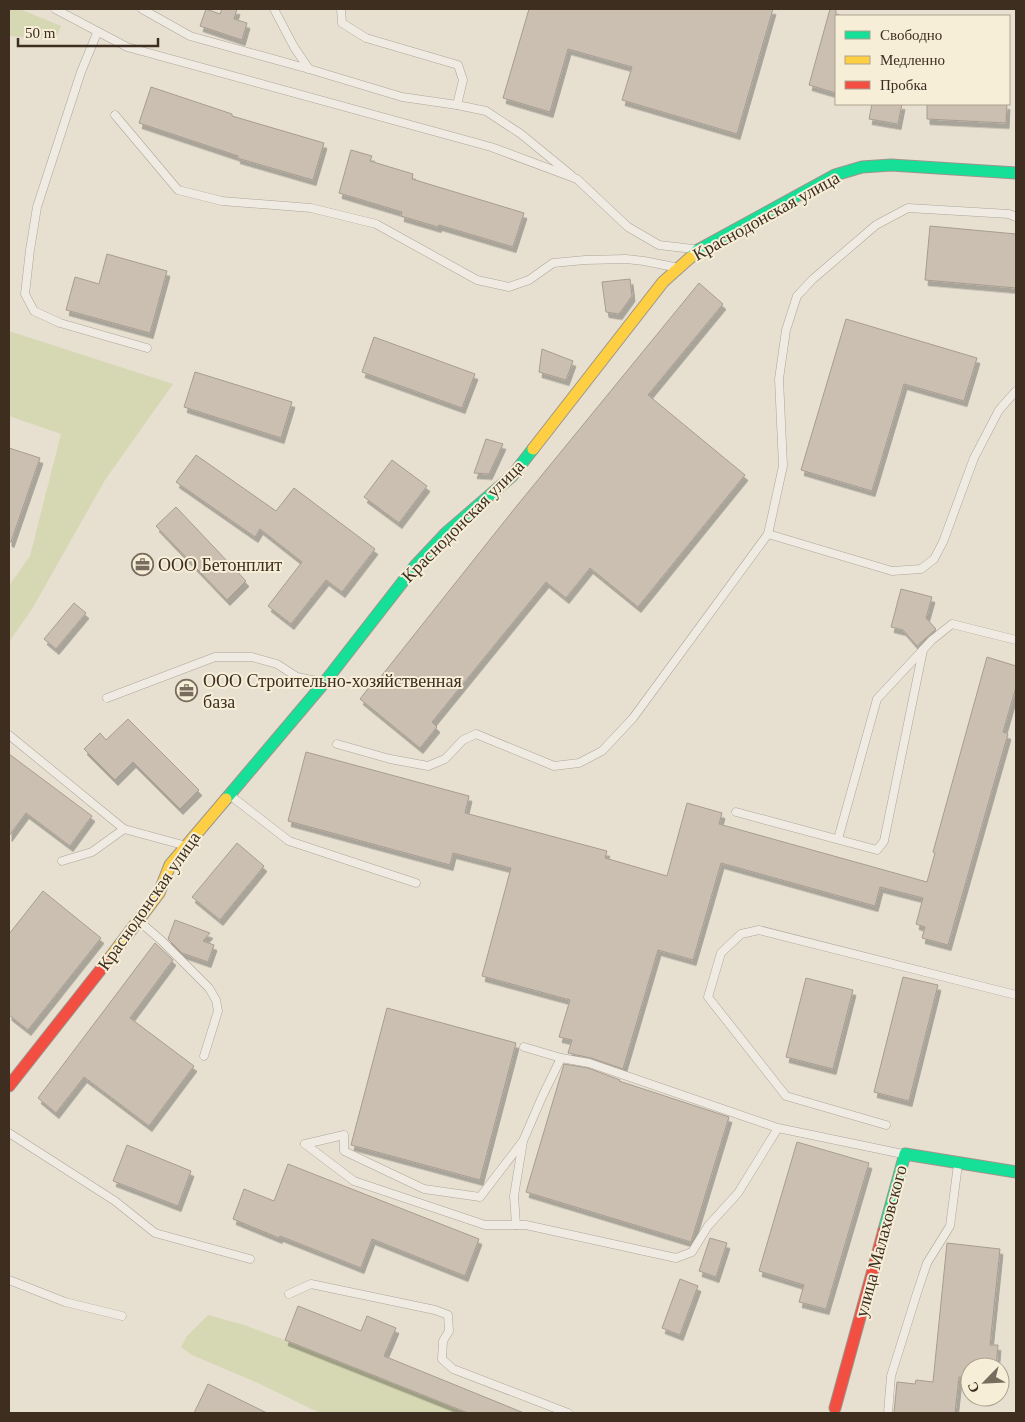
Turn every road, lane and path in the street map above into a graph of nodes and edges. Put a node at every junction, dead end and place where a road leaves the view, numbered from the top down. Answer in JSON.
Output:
{"nodes":[{"id":1,"x":55,"y":9,"type":"edge"},
{"id":2,"x":142,"y":9,"type":"edge"},
{"id":3,"x":274,"y":9,"type":"edge"},
{"id":4,"x":341,"y":9,"type":"edge"},
{"id":5,"x":97,"y":33,"type":"junction"},
{"id":6,"x":310,"y":68,"type":"junction"},
{"id":7,"x":457,"y":105,"type":"junction"},
{"id":8,"x":115,"y":115,"type":"dead end"},
{"id":9,"x":1016,"y":173,"type":"edge"},
{"id":10,"x":577,"y":179,"type":"junction"},
{"id":11,"x":1016,"y":217,"type":"edge"},
{"id":12,"x":698,"y":250,"type":"junction"},
{"id":13,"x":679,"y":268,"type":"junction"},
{"id":14,"x":147,"y":348,"type":"dead end"},
{"id":15,"x":1016,"y":391,"type":"edge"},
{"id":16,"x":768,"y":534,"type":"junction"},
{"id":17,"x":1016,"y":640,"type":"edge"},
{"id":18,"x":923,"y":650,"type":"junction"},
{"id":19,"x":324,"y":683,"type":"junction"},
{"id":20,"x":107,"y":698,"type":"dead end"},
{"id":21,"x":9,"y":735,"type":"edge"},
{"id":22,"x":337,"y":744,"type":"dead end"},
{"id":23,"x":230,"y":795,"type":"junction"},
{"id":24,"x":736,"y":812,"type":"dead end"},
{"id":25,"x":124,"y":829,"type":"junction"},
{"id":26,"x":838,"y":839,"type":"junction"},
{"id":27,"x":185,"y":846,"type":"junction"},
{"id":28,"x":62,"y":861,"type":"dead end"},
{"id":29,"x":416,"y":883,"type":"dead end"},
{"id":30,"x":138,"y":921,"type":"junction"},
{"id":31,"x":1016,"y":995,"type":"edge"},
{"id":32,"x":524,"y":1047,"type":"dead end"},
{"id":33,"x":204,"y":1056,"type":"dead end"},
{"id":34,"x":561,"y":1058,"type":"junction"},
{"id":35,"x":9,"y":1086,"type":"edge"},
{"id":36,"x":886,"y":1125,"type":"dead end"},
{"id":37,"x":778,"y":1128,"type":"junction"},
{"id":38,"x":9,"y":1133,"type":"edge"},
{"id":39,"x":523,"y":1141,"type":"junction"},
{"id":40,"x":904,"y":1154,"type":"junction"},
{"id":41,"x":958,"y":1164,"type":"junction"},
{"id":42,"x":1016,"y":1172,"type":"edge"},
{"id":43,"x":516,"y":1225,"type":"junction"},
{"id":44,"x":250,"y":1259,"type":"dead end"},
{"id":45,"x":9,"y":1280,"type":"edge"},
{"id":46,"x":289,"y":1294,"type":"dead end"},
{"id":47,"x":122,"y":1316,"type":"dead end"},
{"id":48,"x":836,"y":1408,"type":"dead end"},
{"id":49,"x":568,"y":1413,"type":"edge"},
{"id":50,"x":888,"y":1413,"type":"edge"}],
"edges":[{"from":1,"to":5,"type":"lane"},
{"from":2,"to":6,"type":"lane"},
{"from":3,"to":6,"type":"lane"},
{"from":4,"to":7,"type":"lane"},
{"from":5,"to":10,"type":"lane"},
{"from":5,"to":14,"type":"lane"},
{"from":6,"to":7,"type":"lane"},
{"from":7,"to":10,"type":"lane"},
{"from":8,"to":13,"type":"lane"},
{"from":9,"to":12,"type":"street","name":"Краснодонская улица"},
{"from":10,"to":12,"type":"lane"},
{"from":11,"to":16,"type":"lane"},
{"from":12,"to":13,"type":"street","name":"Краснодонская улица"},
{"from":13,"to":19,"type":"street","name":"Краснодонская улица"},
{"from":15,"to":16,"type":"lane"},
{"from":16,"to":22,"type":"lane"},
{"from":17,"to":18,"type":"lane"},
{"from":18,"to":26,"type":"lane"},
{"from":18,"to":26,"type":"lane"},
{"from":19,"to":20,"type":"lane"},
{"from":19,"to":23,"type":"street","name":"Краснодонская улица"},
{"from":21,"to":25,"type":"lane"},
{"from":23,"to":27,"type":"street","name":"Краснодонская улица"},
{"from":23,"to":29,"type":"lane"},
{"from":24,"to":26,"type":"lane"},
{"from":25,"to":27,"type":"lane"},
{"from":25,"to":28,"type":"lane"},
{"from":27,"to":30,"type":"street","name":"Краснодонская улица"},
{"from":30,"to":33,"type":"lane"},
{"from":30,"to":35,"type":"street","name":"Краснодонская улица"},
{"from":31,"to":36,"type":"lane"},
{"from":32,"to":34,"type":"lane"},
{"from":34,"to":37,"type":"lane"},
{"from":34,"to":39,"type":"lane"},
{"from":37,"to":40,"type":"lane"},
{"from":37,"to":43,"type":"lane"},
{"from":38,"to":44,"type":"lane"},
{"from":39,"to":43,"type":"lane"},
{"from":39,"to":43,"type":"lane"},
{"from":40,"to":41,"type":"street","name":"улица Малаховского"},
{"from":40,"to":48,"type":"street","name":"улица Малаховского"},
{"from":41,"to":42,"type":"street","name":"улица Малаховского"},
{"from":41,"to":50,"type":"lane"},
{"from":45,"to":47,"type":"lane"},
{"from":46,"to":49,"type":"lane"}]}
